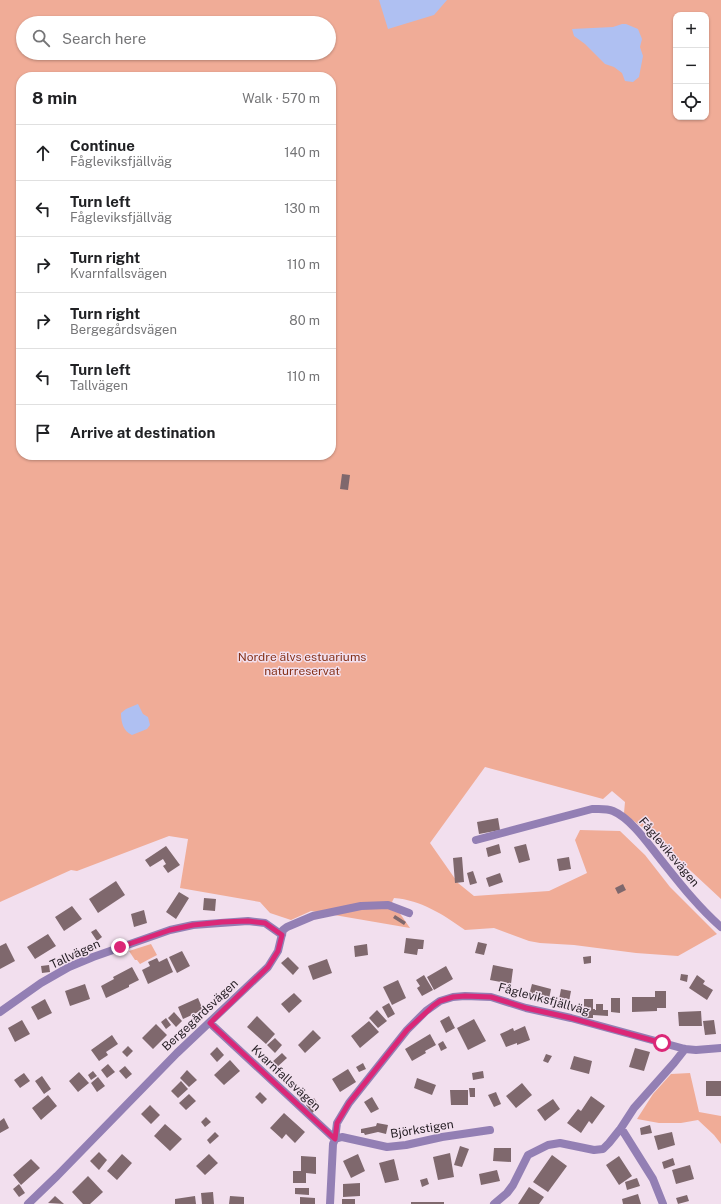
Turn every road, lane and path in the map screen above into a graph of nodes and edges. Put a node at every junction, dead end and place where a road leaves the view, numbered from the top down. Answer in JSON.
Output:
{"nodes":[{"id":1,"x":476,"y":840,"type":"dead end"},
{"id":2,"x":409,"y":913,"type":"dead end"},
{"id":3,"x":721,"y":927,"type":"edge"},
{"id":4,"x":282,"y":935,"type":"junction"},
{"id":5,"x":0,"y":1012,"type":"edge"},
{"id":6,"x":210,"y":1023,"type":"junction"},
{"id":7,"x":684,"y":1048,"type":"junction"},
{"id":8,"x":721,"y":1048,"type":"edge"},
{"id":9,"x":621,"y":1128,"type":"junction"},
{"id":10,"x":490,"y":1130,"type":"dead end"},
{"id":11,"x":335,"y":1139,"type":"junction"},
{"id":12,"x":28,"y":1204,"type":"edge"},
{"id":13,"x":330,"y":1204,"type":"edge"},
{"id":14,"x":494,"y":1204,"type":"edge"},
{"id":15,"x":663,"y":1204,"type":"edge"}],
"edges":[{"from":1,"to":3,"type":"street","name":"Fågleviksvägen"},
{"from":2,"to":4,"type":"street"},
{"from":4,"to":5,"type":"street","name":"Tallvägen"},
{"from":4,"to":6,"type":"street","name":"Bergegårdsvägen"},
{"from":6,"to":11,"type":"street","name":"Kvarnfallsvägen"},
{"from":6,"to":12,"type":"street","name":"Bergegårdsvägen"},
{"from":7,"to":8,"type":"street","name":"Fågleviksfjällväg"},
{"from":7,"to":9,"type":"street"},
{"from":7,"to":11,"type":"street","name":"Fågleviksfjällväg"},
{"from":9,"to":14,"type":"street"},
{"from":9,"to":15,"type":"street"},
{"from":10,"to":11,"type":"street","name":"Björkstigen"},
{"from":11,"to":13,"type":"street"}]}
